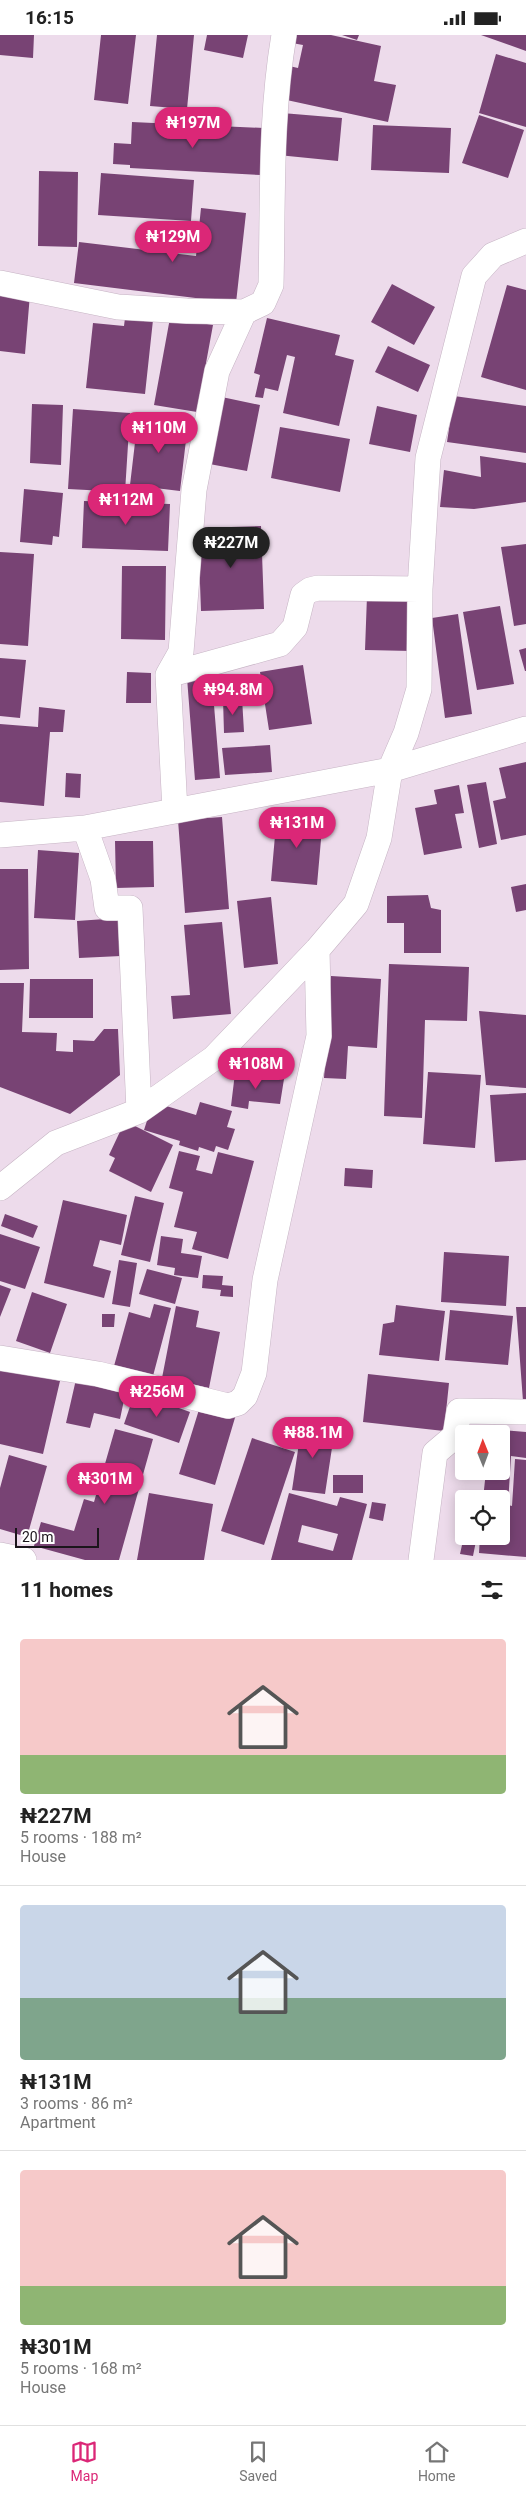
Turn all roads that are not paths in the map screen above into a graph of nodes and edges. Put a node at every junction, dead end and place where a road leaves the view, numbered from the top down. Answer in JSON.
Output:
{"nodes":[{"id":1,"x":284,"y":35,"type":"edge"},
{"id":2,"x":526,"y":241,"type":"edge"},
{"id":3,"x":0,"y":283,"type":"edge"},
{"id":4,"x":244,"y":312,"type":"junction"},
{"id":5,"x":420,"y":589,"type":"junction"},
{"id":6,"x":168,"y":675,"type":"junction"},
{"id":7,"x":526,"y":729,"type":"edge"},
{"id":8,"x":390,"y":771,"type":"junction"},
{"id":9,"x":176,"y":811,"type":"junction"},
{"id":10,"x":85,"y":828,"type":"junction"},
{"id":11,"x":0,"y":835,"type":"edge"},
{"id":12,"x":317,"y":950,"type":"junction"},
{"id":13,"x":139,"y":1111,"type":"junction"},
{"id":14,"x":0,"y":1188,"type":"edge"},
{"id":15,"x":0,"y":1358,"type":"edge"},
{"id":16,"x":526,"y":1412,"type":"edge"},
{"id":17,"x":0,"y":1555,"type":"edge"},
{"id":18,"x":24,"y":1560,"type":"edge"},
{"id":19,"x":421,"y":1560,"type":"edge"}],
"edges":[{"from":1,"to":4,"type":"street"},
{"from":2,"to":5,"type":"street"},
{"from":3,"to":4,"type":"street"},
{"from":4,"to":6,"type":"street"},
{"from":5,"to":6,"type":"street"},
{"from":5,"to":8,"type":"street"},
{"from":6,"to":9,"type":"street"},
{"from":7,"to":8,"type":"street"},
{"from":8,"to":9,"type":"street"},
{"from":8,"to":12,"type":"street"},
{"from":9,"to":10,"type":"street"},
{"from":10,"to":11,"type":"street"},
{"from":10,"to":13,"type":"street"},
{"from":12,"to":13,"type":"street"},
{"from":12,"to":15,"type":"street"},
{"from":13,"to":14,"type":"street"},
{"from":16,"to":19,"type":"street"},
{"from":17,"to":18,"type":"street"}]}
